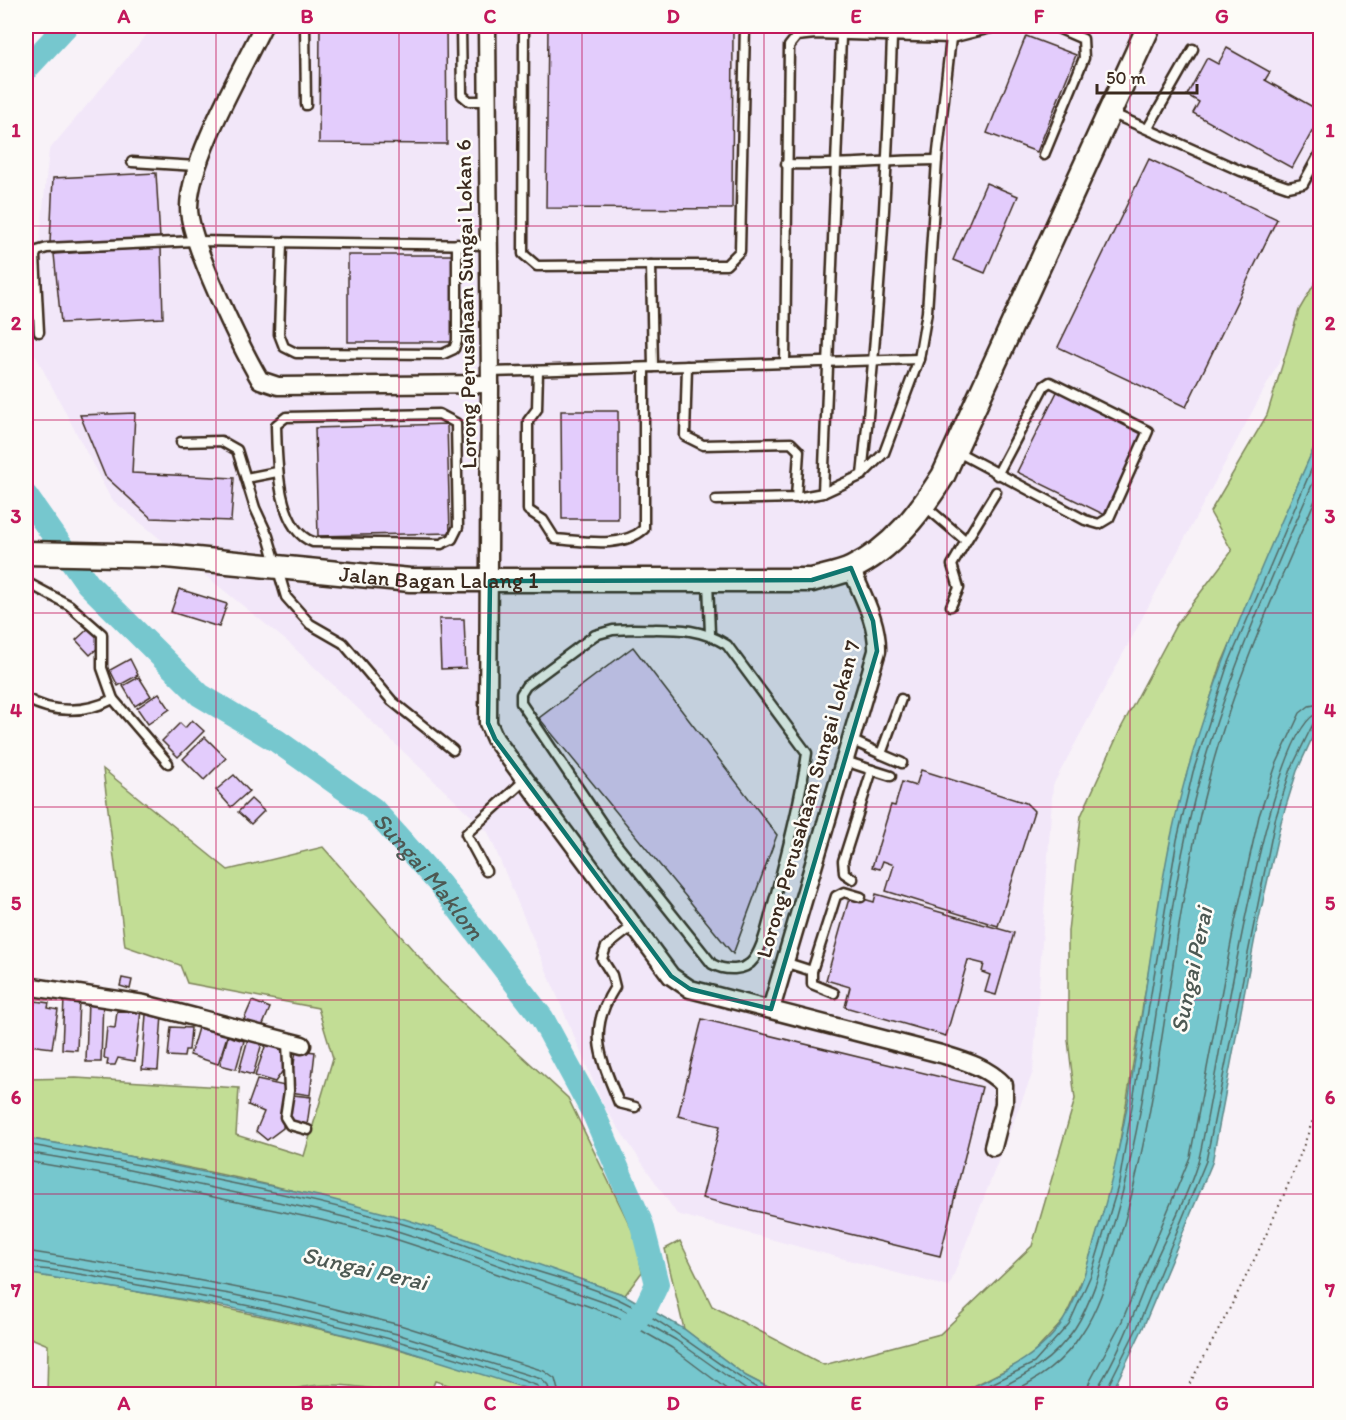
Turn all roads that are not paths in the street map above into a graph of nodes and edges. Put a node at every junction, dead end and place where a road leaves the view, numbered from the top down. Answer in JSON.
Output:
{"nodes":[{"id":1,"x":263,"y":26,"type":"edge"},
{"id":2,"x":305,"y":26,"type":"edge"},
{"id":3,"x":461,"y":26,"type":"edge"},
{"id":4,"x":487,"y":26,"type":"edge"},
{"id":5,"x":524,"y":26,"type":"edge"},
{"id":6,"x":745,"y":26,"type":"edge"},
{"id":7,"x":999,"y":26,"type":"edge"},
{"id":8,"x":1053,"y":26,"type":"edge"},
{"id":9,"x":1149,"y":26,"type":"edge"},
{"id":10,"x":841,"y":37,"type":"junction"},
{"id":11,"x":892,"y":38,"type":"junction"},
{"id":12,"x":951,"y":38,"type":"junction"},
{"id":13,"x":1192,"y":49,"type":"dead end"},
{"id":14,"x":486,"y":101,"type":"junction"},
{"id":15,"x":306,"y":105,"type":"dead end"},
{"id":16,"x":1108,"y":112,"type":"junction"},
{"id":17,"x":1148,"y":129,"type":"junction"},
{"id":18,"x":1320,"y":153,"type":"edge"},
{"id":19,"x":1044,"y":155,"type":"dead end"},
{"id":20,"x":887,"y":160,"type":"junction"},
{"id":21,"x":937,"y":160,"type":"junction"},
{"id":22,"x":132,"y":162,"type":"dead end"},
{"id":23,"x":786,"y":164,"type":"junction"},
{"id":24,"x":196,"y":166,"type":"junction"},
{"id":25,"x":837,"y":166,"type":"junction"},
{"id":26,"x":195,"y":241,"type":"junction"},
{"id":27,"x":282,"y":243,"type":"junction"},
{"id":28,"x":457,"y":244,"type":"junction"},
{"id":29,"x":489,"y":246,"type":"junction"},
{"id":30,"x":651,"y":265,"type":"junction"},
{"id":31,"x":39,"y":332,"type":"dead end"},
{"id":32,"x":919,"y":359,"type":"junction"},
{"id":33,"x":874,"y":361,"type":"junction"},
{"id":34,"x":828,"y":362,"type":"junction"},
{"id":35,"x":785,"y":363,"type":"junction"},
{"id":36,"x":687,"y":366,"type":"junction"},
{"id":37,"x":649,"y":368,"type":"junction"},
{"id":38,"x":538,"y":371,"type":"junction"},
{"id":39,"x":490,"y":378,"type":"junction"},
{"id":40,"x":181,"y":442,"type":"dead end"},
{"id":41,"x":956,"y":451,"type":"junction"},
{"id":42,"x":278,"y":472,"type":"junction"},
{"id":43,"x":862,"y":475,"type":"junction"},
{"id":44,"x":997,"y":475,"type":"junction"},
{"id":45,"x":246,"y":478,"type":"junction"},
{"id":46,"x":996,"y":492,"type":"dead end"},
{"id":47,"x":823,"y":493,"type":"junction"},
{"id":48,"x":796,"y":498,"type":"junction"},
{"id":49,"x":716,"y":500,"type":"dead end"},
{"id":50,"x":924,"y":506,"type":"junction"},
{"id":51,"x":966,"y":541,"type":"junction"},
{"id":52,"x":26,"y":553,"type":"edge"},
{"id":53,"x":278,"y":567,"type":"junction"},
{"id":54,"x":851,"y":568,"type":"junction"},
{"id":55,"x":490,"y":581,"type":"junction"},
{"id":56,"x":26,"y":582,"type":"edge"},
{"id":57,"x":708,"y":582,"type":"junction"},
{"id":58,"x":951,"y":606,"type":"dead end"},
{"id":59,"x":710,"y":634,"type":"junction"},
{"id":60,"x":26,"y":698,"type":"edge"},
{"id":61,"x":113,"y":699,"type":"junction"},
{"id":62,"x":901,"y":699,"type":"dead end"},
{"id":63,"x":851,"y":741,"type":"junction"},
{"id":64,"x":453,"y":750,"type":"dead end"},
{"id":65,"x":881,"y":754,"type":"junction"},
{"id":66,"x":845,"y":761,"type":"junction"},
{"id":67,"x":902,"y":763,"type":"dead end"},
{"id":68,"x":168,"y":764,"type":"dead end"},
{"id":69,"x":872,"y":770,"type":"junction"},
{"id":70,"x":891,"y":776,"type":"dead end"},
{"id":71,"x":525,"y":780,"type":"junction"},
{"id":72,"x":486,"y":871,"type":"dead end"},
{"id":73,"x":853,"y":879,"type":"dead end"},
{"id":74,"x":861,"y":897,"type":"dead end"},
{"id":75,"x":634,"y":926,"type":"junction"},
{"id":76,"x":784,"y":962,"type":"junction"},
{"id":77,"x":812,"y":971,"type":"junction"},
{"id":78,"x":26,"y":986,"type":"edge"},
{"id":79,"x":834,"y":993,"type":"dead end"},
{"id":80,"x":771,"y":1009,"type":"junction"},
{"id":81,"x":294,"y":1043,"type":"joint"},
{"id":82,"x":635,"y":1107,"type":"dead end"},
{"id":83,"x":308,"y":1130,"type":"dead end"},
{"id":84,"x":993,"y":1147,"type":"dead end"}],
"edges":[{"from":1,"to":24,"type":"street"},
{"from":2,"to":15,"type":"lane"},
{"from":3,"to":14,"type":"lane"},
{"from":4,"to":14,"type":"street","name":"Lorong Perusahaan Sungai Lokan 6"},
{"from":5,"to":30,"type":"lane"},
{"from":6,"to":30,"type":"lane"},
{"from":7,"to":12,"type":"lane"},
{"from":8,"to":19,"type":"lane"},
{"from":9,"to":16,"type":"main road","name":"Jalan Bagan Lalang 1"},
{"from":10,"to":11,"type":"lane"},
{"from":10,"to":23,"type":"lane"},
{"from":10,"to":25,"type":"lane"},
{"from":11,"to":12,"type":"lane"},
{"from":11,"to":20,"type":"lane"},
{"from":12,"to":21,"type":"lane"},
{"from":13,"to":17,"type":"lane"},
{"from":14,"to":29,"type":"street","name":"Lorong Perusahaan Sungai Lokan 6"},
{"from":16,"to":17,"type":"lane"},
{"from":16,"to":41,"type":"main road","name":"Jalan Bagan Lalang 1"},
{"from":17,"to":18,"type":"lane"},
{"from":20,"to":21,"type":"lane"},
{"from":20,"to":25,"type":"lane"},
{"from":20,"to":33,"type":"lane"},
{"from":21,"to":32,"type":"lane"},
{"from":22,"to":24,"type":"lane"},
{"from":23,"to":25,"type":"lane"},
{"from":23,"to":35,"type":"lane"},
{"from":24,"to":26,"type":"street"},
{"from":25,"to":34,"type":"lane"},
{"from":26,"to":27,"type":"lane"},
{"from":26,"to":31,"type":"lane"},
{"from":26,"to":39,"type":"street"},
{"from":27,"to":28,"type":"lane"},
{"from":27,"to":28,"type":"lane"},
{"from":28,"to":29,"type":"lane"},
{"from":29,"to":39,"type":"street","name":"Lorong Perusahaan Sungai Lokan 6"},
{"from":30,"to":37,"type":"lane"},
{"from":32,"to":33,"type":"lane"},
{"from":32,"to":43,"type":"lane"},
{"from":33,"to":34,"type":"lane"},
{"from":33,"to":43,"type":"lane"},
{"from":34,"to":35,"type":"lane"},
{"from":34,"to":47,"type":"lane"},
{"from":35,"to":36,"type":"lane"},
{"from":36,"to":37,"type":"lane"},
{"from":36,"to":48,"type":"lane"},
{"from":37,"to":38,"type":"lane"},
{"from":37,"to":38,"type":"lane"},
{"from":38,"to":39,"type":"lane"},
{"from":39,"to":55,"type":"street","name":"Lorong Perusahaan Sungai Lokan 6"},
{"from":40,"to":45,"type":"lane"},
{"from":41,"to":44,"type":"lane"},
{"from":41,"to":50,"type":"main road","name":"Jalan Bagan Lalang 1"},
{"from":42,"to":42,"type":"lane"},
{"from":42,"to":45,"type":"lane"},
{"from":43,"to":47,"type":"lane"},
{"from":44,"to":44,"type":"lane"},
{"from":45,"to":53,"type":"lane"},
{"from":46,"to":51,"type":"lane"},
{"from":47,"to":48,"type":"lane"},
{"from":48,"to":49,"type":"lane"},
{"from":50,"to":51,"type":"lane"},
{"from":50,"to":54,"type":"main road","name":"Jalan Bagan Lalang 1"},
{"from":51,"to":58,"type":"lane"},
{"from":52,"to":53,"type":"main road","name":"Jalan Bagan Lalang 1"},
{"from":53,"to":55,"type":"main road","name":"Jalan Bagan Lalang 1"},
{"from":53,"to":64,"type":"lane"},
{"from":54,"to":57,"type":"main road","name":"Jalan Bagan Lalang 1"},
{"from":54,"to":63,"type":"street","name":"Lorong Perusahaan Sungai Lokan 7"},
{"from":55,"to":57,"type":"main road","name":"Jalan Bagan Lalang 1"},
{"from":55,"to":71,"type":"street","name":"Lorong Perusahaan Sungai Lokan 6"},
{"from":56,"to":61,"type":"lane"},
{"from":57,"to":59,"type":"lane"},
{"from":59,"to":59,"type":"lane"},
{"from":60,"to":61,"type":"lane"},
{"from":61,"to":68,"type":"lane"},
{"from":62,"to":65,"type":"lane"},
{"from":63,"to":65,"type":"lane"},
{"from":63,"to":66,"type":"street","name":"Lorong Perusahaan Sungai Lokan 7"},
{"from":65,"to":67,"type":"lane"},
{"from":66,"to":69,"type":"lane"},
{"from":66,"to":76,"type":"street","name":"Lorong Perusahaan Sungai Lokan 7"},
{"from":69,"to":70,"type":"lane"},
{"from":69,"to":73,"type":"lane"},
{"from":71,"to":72,"type":"lane"},
{"from":71,"to":75,"type":"street","name":"Lorong Perusahaan Sungai Lokan 6"},
{"from":74,"to":77,"type":"lane"},
{"from":75,"to":80,"type":"street","name":"Lorong Perusahaan Sungai Lokan 6"},
{"from":75,"to":82,"type":"lane"},
{"from":76,"to":77,"type":"lane"},
{"from":76,"to":80,"type":"street","name":"Lorong Perusahaan Sungai Lokan 7"},
{"from":77,"to":79,"type":"lane"},
{"from":78,"to":81,"type":"street"},
{"from":80,"to":84,"type":"street","name":"Lorong Perusahaan Sungai Lokan 6"},
{"from":81,"to":83,"type":"lane"}]}
